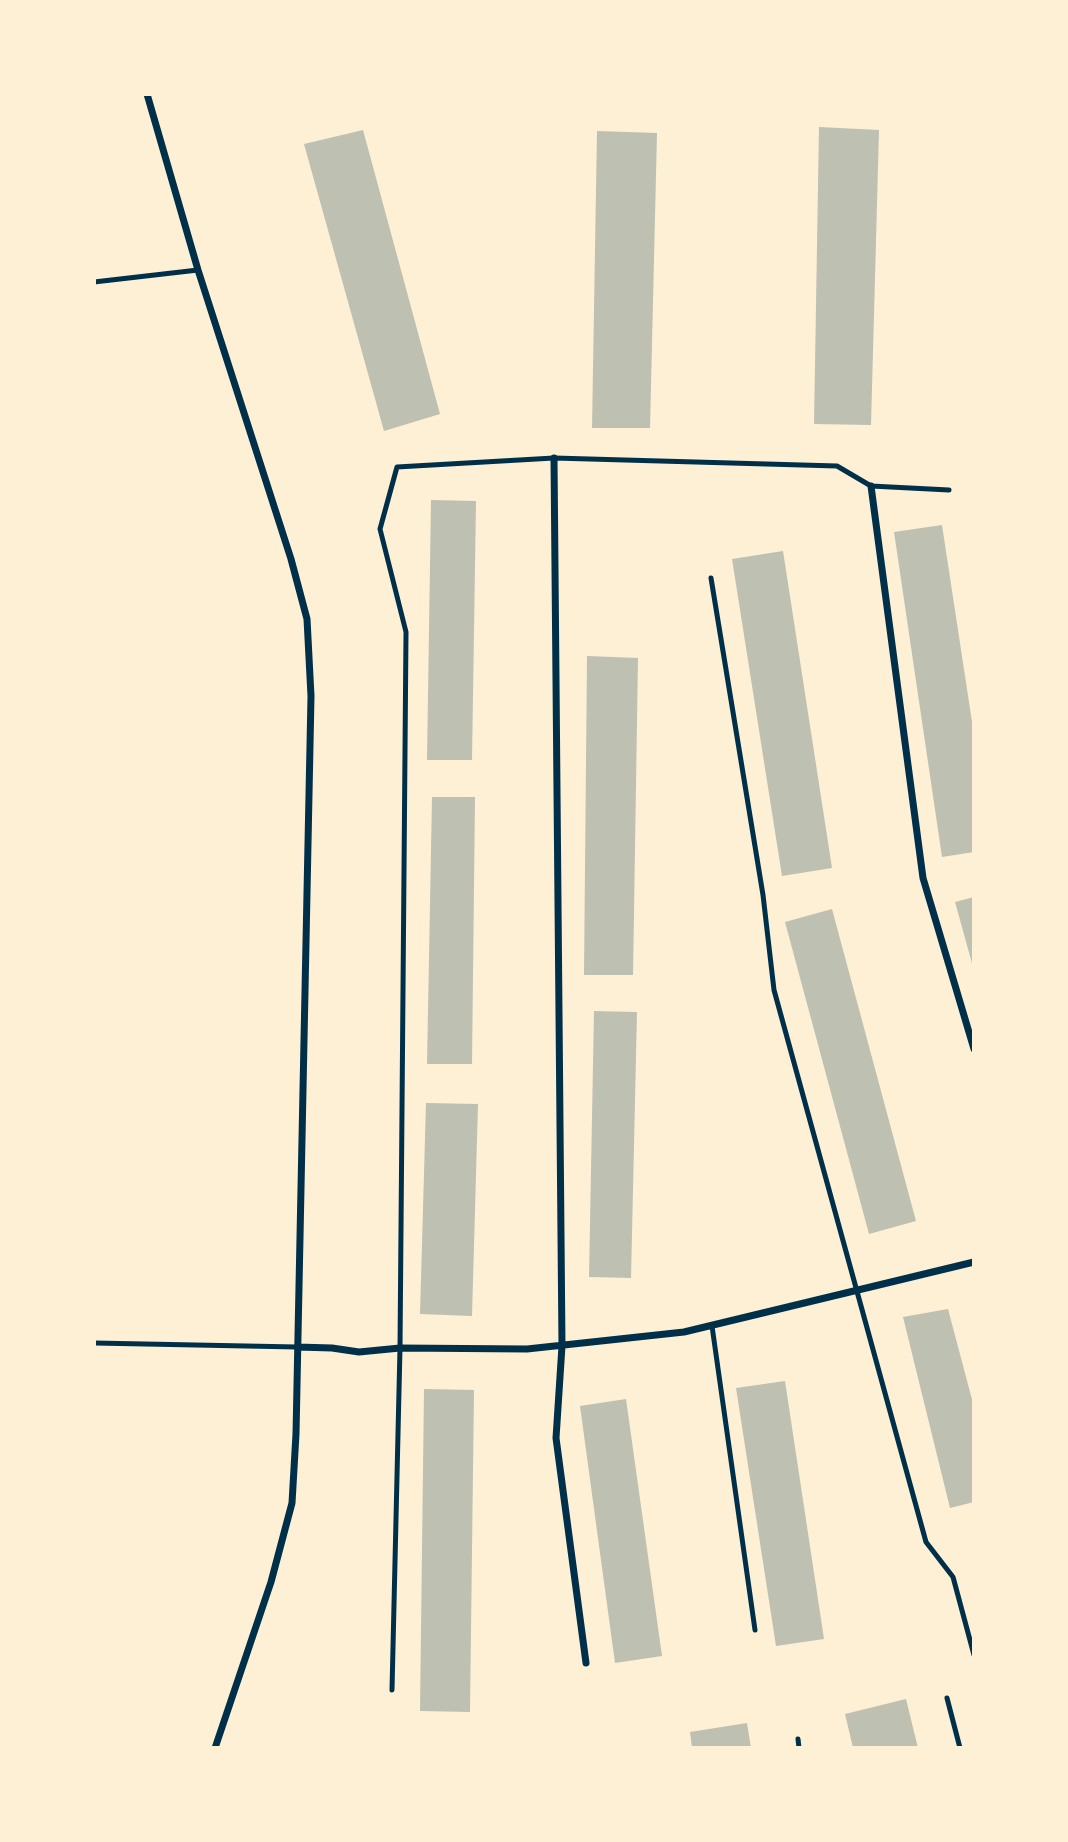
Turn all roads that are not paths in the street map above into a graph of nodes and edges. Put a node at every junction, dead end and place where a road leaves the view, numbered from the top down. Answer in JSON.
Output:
{"nodes":[{"id":1,"x":147,"y":94,"type":"edge"},
{"id":2,"x":198,"y":270,"type":"junction"},
{"id":3,"x":94,"y":282,"type":"edge"},
{"id":4,"x":554,"y":458,"type":"junction"},
{"id":5,"x":871,"y":486,"type":"junction"},
{"id":6,"x":949,"y":489,"type":"dead end"},
{"id":7,"x":711,"y":578,"type":"dead end"},
{"id":8,"x":974,"y":1049,"type":"edge"},
{"id":9,"x":974,"y":1262,"type":"edge"},
{"id":10,"x":855,"y":1291,"type":"junction"},
{"id":11,"x":712,"y":1326,"type":"junction"},
{"id":12,"x":94,"y":1343,"type":"edge"},
{"id":13,"x":562,"y":1346,"type":"junction"},
{"id":14,"x":297,"y":1347,"type":"junction"},
{"id":15,"x":400,"y":1348,"type":"junction"},
{"id":16,"x":755,"y":1630,"type":"dead end"},
{"id":17,"x":974,"y":1655,"type":"edge"},
{"id":18,"x":586,"y":1664,"type":"dead end"},
{"id":19,"x":392,"y":1690,"type":"dead end"},
{"id":20,"x":947,"y":1698,"type":"dead end"},
{"id":21,"x":798,"y":1738,"type":"dead end"},
{"id":22,"x":215,"y":1748,"type":"edge"},
{"id":23,"x":799,"y":1748,"type":"edge"},
{"id":24,"x":960,"y":1748,"type":"edge"}],
"edges":[{"from":1,"to":2,"type":"street"},
{"from":2,"to":3,"type":"lane"},
{"from":2,"to":14,"type":"street"},
{"from":4,"to":5,"type":"lane"},
{"from":4,"to":13,"type":"street"},
{"from":4,"to":15,"type":"lane"},
{"from":5,"to":6,"type":"lane"},
{"from":5,"to":8,"type":"street"},
{"from":7,"to":10,"type":"lane"},
{"from":9,"to":10,"type":"street"},
{"from":10,"to":11,"type":"street"},
{"from":10,"to":17,"type":"lane"},
{"from":11,"to":13,"type":"street"},
{"from":11,"to":16,"type":"lane"},
{"from":12,"to":14,"type":"lane"},
{"from":13,"to":15,"type":"street"},
{"from":13,"to":18,"type":"street"},
{"from":14,"to":15,"type":"street"},
{"from":14,"to":22,"type":"street"},
{"from":15,"to":19,"type":"lane"},
{"from":20,"to":24,"type":"lane"},
{"from":21,"to":23,"type":"lane"}]}
